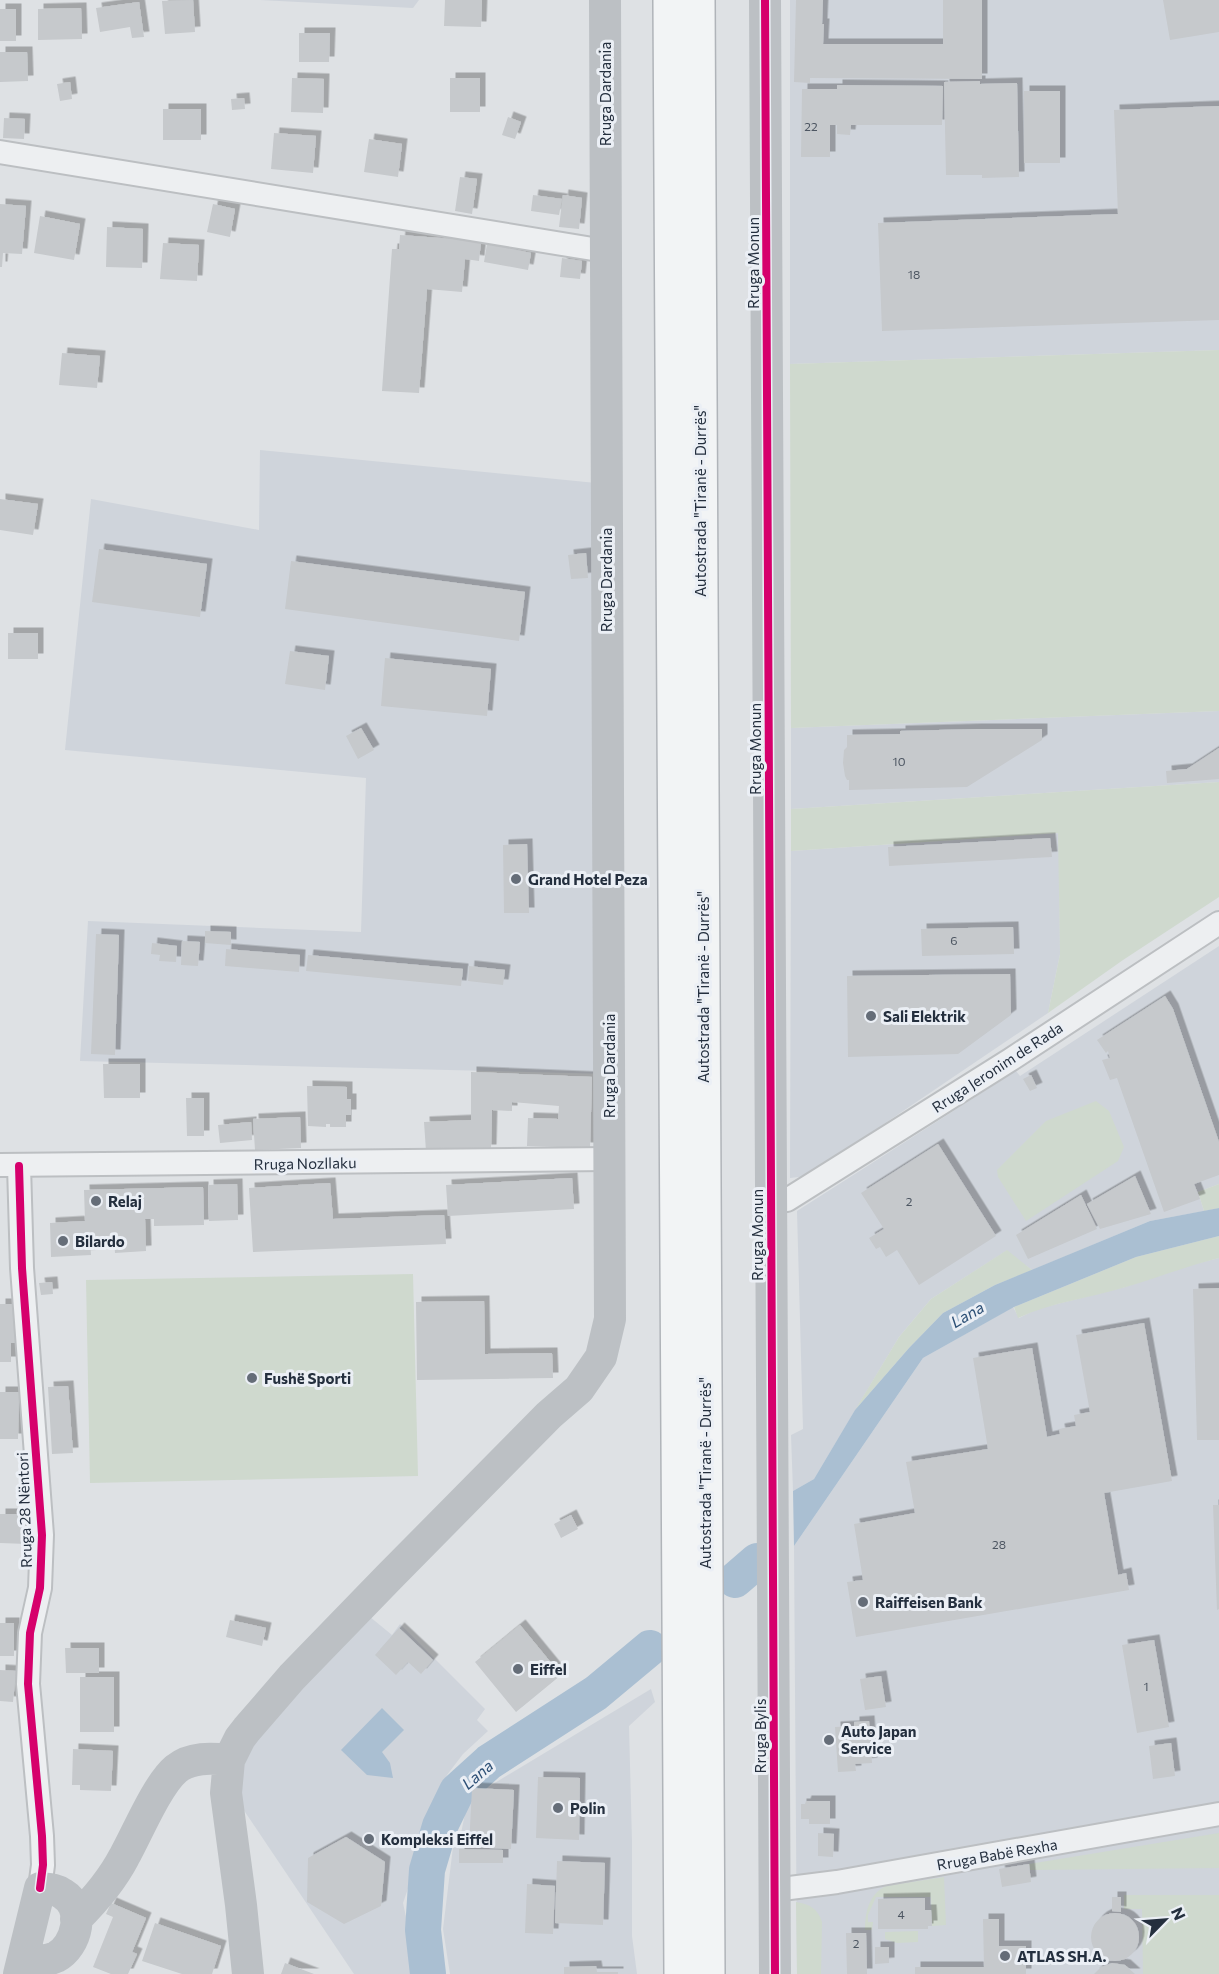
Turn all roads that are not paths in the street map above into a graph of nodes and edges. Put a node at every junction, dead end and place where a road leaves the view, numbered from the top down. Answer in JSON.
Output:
{"nodes":[{"id":1,"x":605,"y":0,"type":"edge"},
{"id":2,"x":670,"y":0,"type":"edge"},
{"id":3,"x":698,"y":0,"type":"edge"},
{"id":4,"x":765,"y":0,"type":"edge"},
{"id":5,"x":0,"y":152,"type":"edge"},
{"id":6,"x":605,"y":251,"type":"junction"},
{"id":7,"x":1219,"y":923,"type":"edge"},
{"id":8,"x":609,"y":1159,"type":"junction"},
{"id":9,"x":9,"y":1166,"type":"edge"},
{"id":10,"x":771,"y":1201,"type":"junction"},
{"id":11,"x":772,"y":1499,"type":"joint"},
{"id":12,"x":229,"y":1760,"type":"junction"},
{"id":13,"x":1219,"y":1814,"type":"edge"},
{"id":14,"x":774,"y":1890,"type":"junction"},
{"id":15,"x":60,"y":1900,"type":"junction"},
{"id":16,"x":21,"y":1966,"type":"edge"},
{"id":17,"x":248,"y":1974,"type":"edge"},
{"id":18,"x":681,"y":1974,"type":"edge"},
{"id":19,"x":708,"y":1974,"type":"edge"},
{"id":20,"x":775,"y":1974,"type":"edge"}],
"edges":[{"from":1,"to":6,"type":"main road","name":"Rruga Dardania"},
{"from":2,"to":18,"type":"highway","name":"Autostrada \"Tiranë - Durrës\""},
{"from":3,"to":19,"type":"highway","name":"Autostrada \"Tiranë - Durrës\""},
{"from":4,"to":10,"type":"main road","name":"Rruga Monun"},
{"from":5,"to":6,"type":"street"},
{"from":6,"to":8,"type":"main road","name":"Rruga Dardania"},
{"from":7,"to":10,"type":"street","name":"Rruga Jeronim de Rada"},
{"from":8,"to":9,"type":"street","name":"Rruga Nozllaku"},
{"from":8,"to":12,"type":"main road","name":"Rruga Dardania"},
{"from":9,"to":15,"type":"street","name":"Rruga 28 Nëntori"},
{"from":10,"to":11,"type":"main road","name":"Rruga Monun"},
{"from":11,"to":14,"type":"main road","name":"Rruga Bylis"},
{"from":12,"to":15,"type":"main road"},
{"from":12,"to":17,"type":"main road"},
{"from":13,"to":14,"type":"street","name":"Rruga Babë Rexha"},
{"from":14,"to":20,"type":"main road","name":"Rruga Bylis"},
{"from":15,"to":16,"type":"main road","name":"Rruga 28 Nëntori"},
{"from":15,"to":16,"type":"main road"}]}
